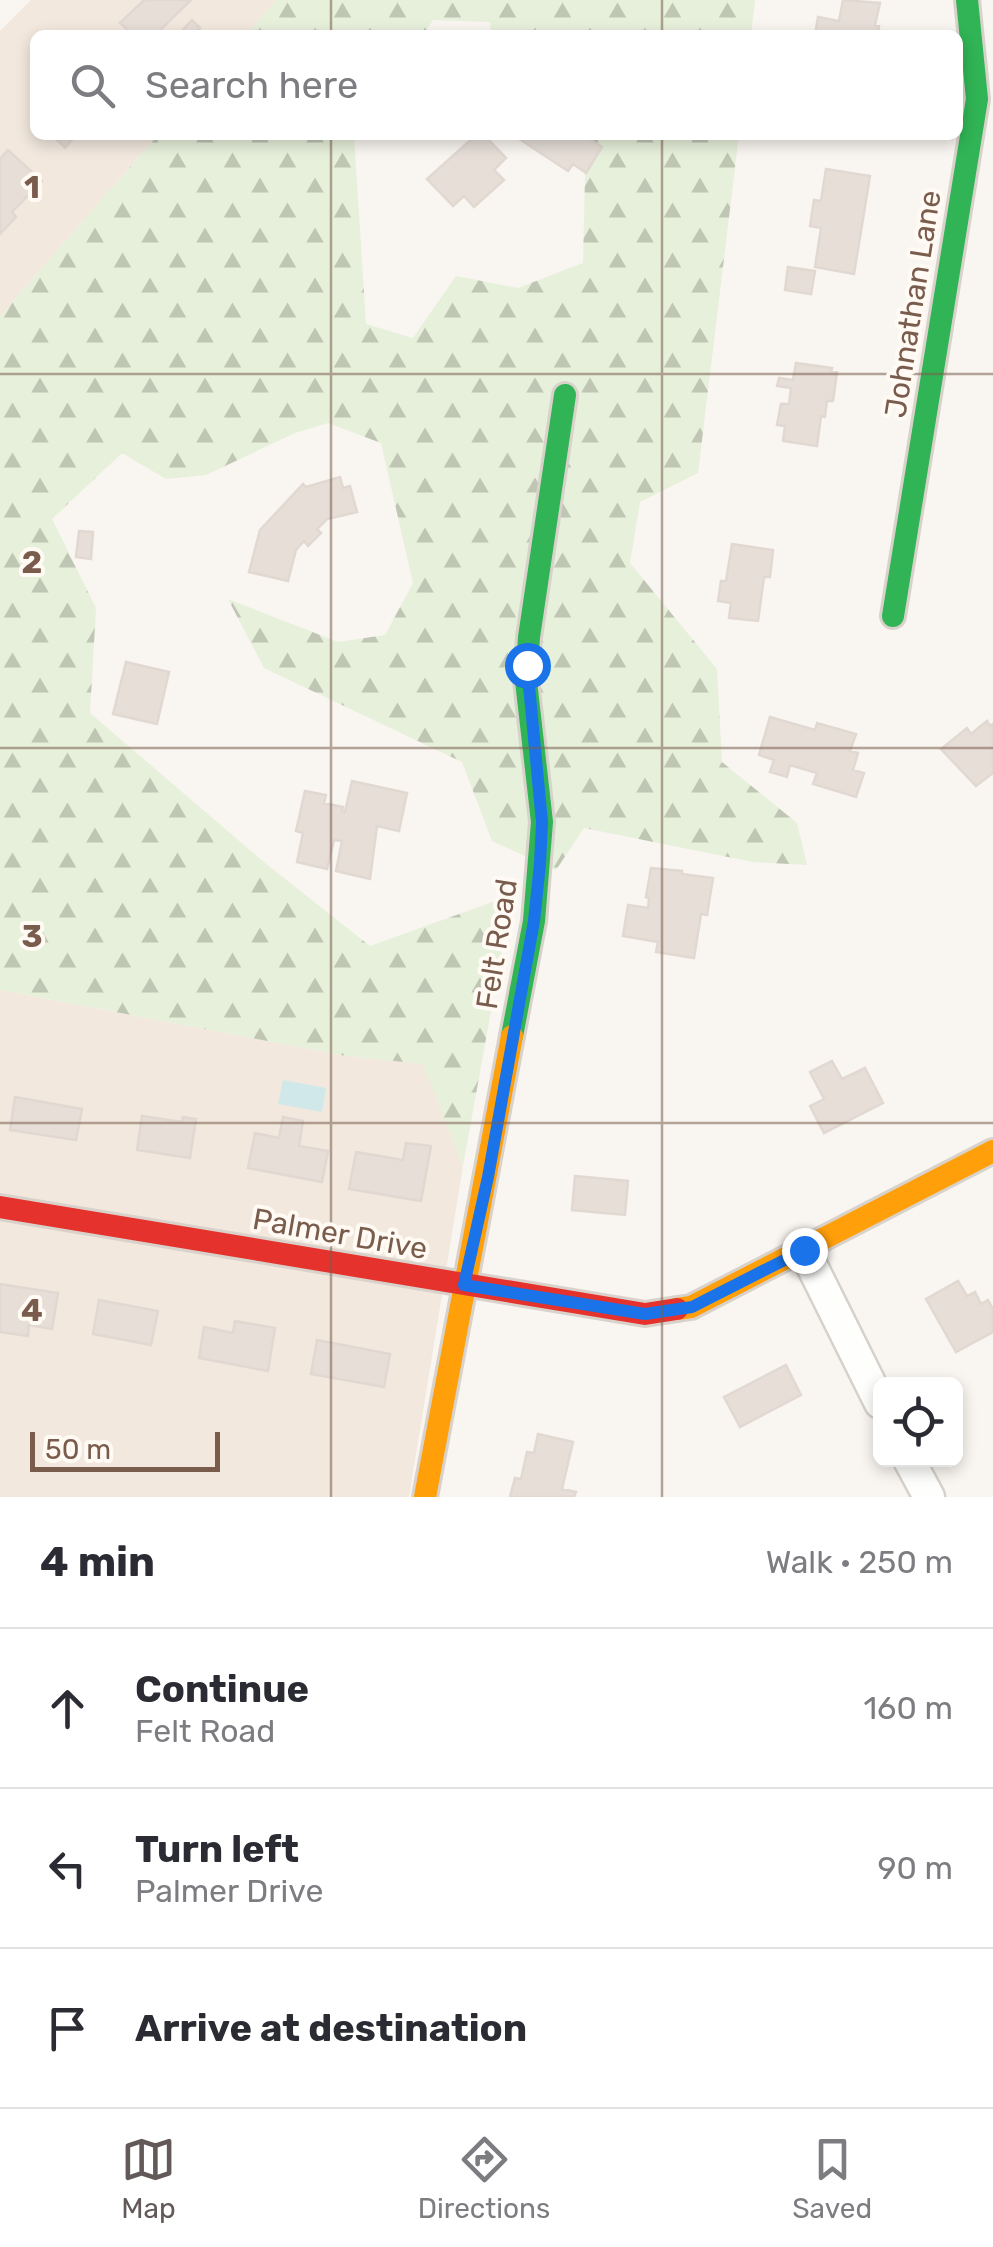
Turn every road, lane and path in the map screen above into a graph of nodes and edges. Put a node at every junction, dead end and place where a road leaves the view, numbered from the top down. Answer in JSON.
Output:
{"nodes":[{"id":1,"x":967,"y":0,"type":"edge"},
{"id":2,"x":565,"y":396,"type":"dead end"},
{"id":3,"x":893,"y":616,"type":"dead end"},
{"id":4,"x":993,"y":1151,"type":"edge"},
{"id":5,"x":0,"y":1207,"type":"edge"},
{"id":6,"x":804,"y":1250,"type":"junction"},
{"id":7,"x":464,"y":1285,"type":"junction"},
{"id":8,"x":873,"y":1390,"type":"edge"},
{"id":9,"x":913,"y":1467,"type":"edge"},
{"id":10,"x":425,"y":1497,"type":"edge"},
{"id":11,"x":929,"y":1497,"type":"edge"}],
"edges":[{"from":1,"to":3,"type":"street","name":"Johnathan Lane"},
{"from":2,"to":7,"type":"street","name":"Felt Road"},
{"from":4,"to":6,"type":"street","name":"Palmer Drive"},
{"from":5,"to":7,"type":"street","name":"Palmer Drive"},
{"from":6,"to":7,"type":"street","name":"Palmer Drive"},
{"from":6,"to":8,"type":"street"},
{"from":7,"to":10,"type":"street","name":"Felt Road"},
{"from":9,"to":11,"type":"street"}]}
